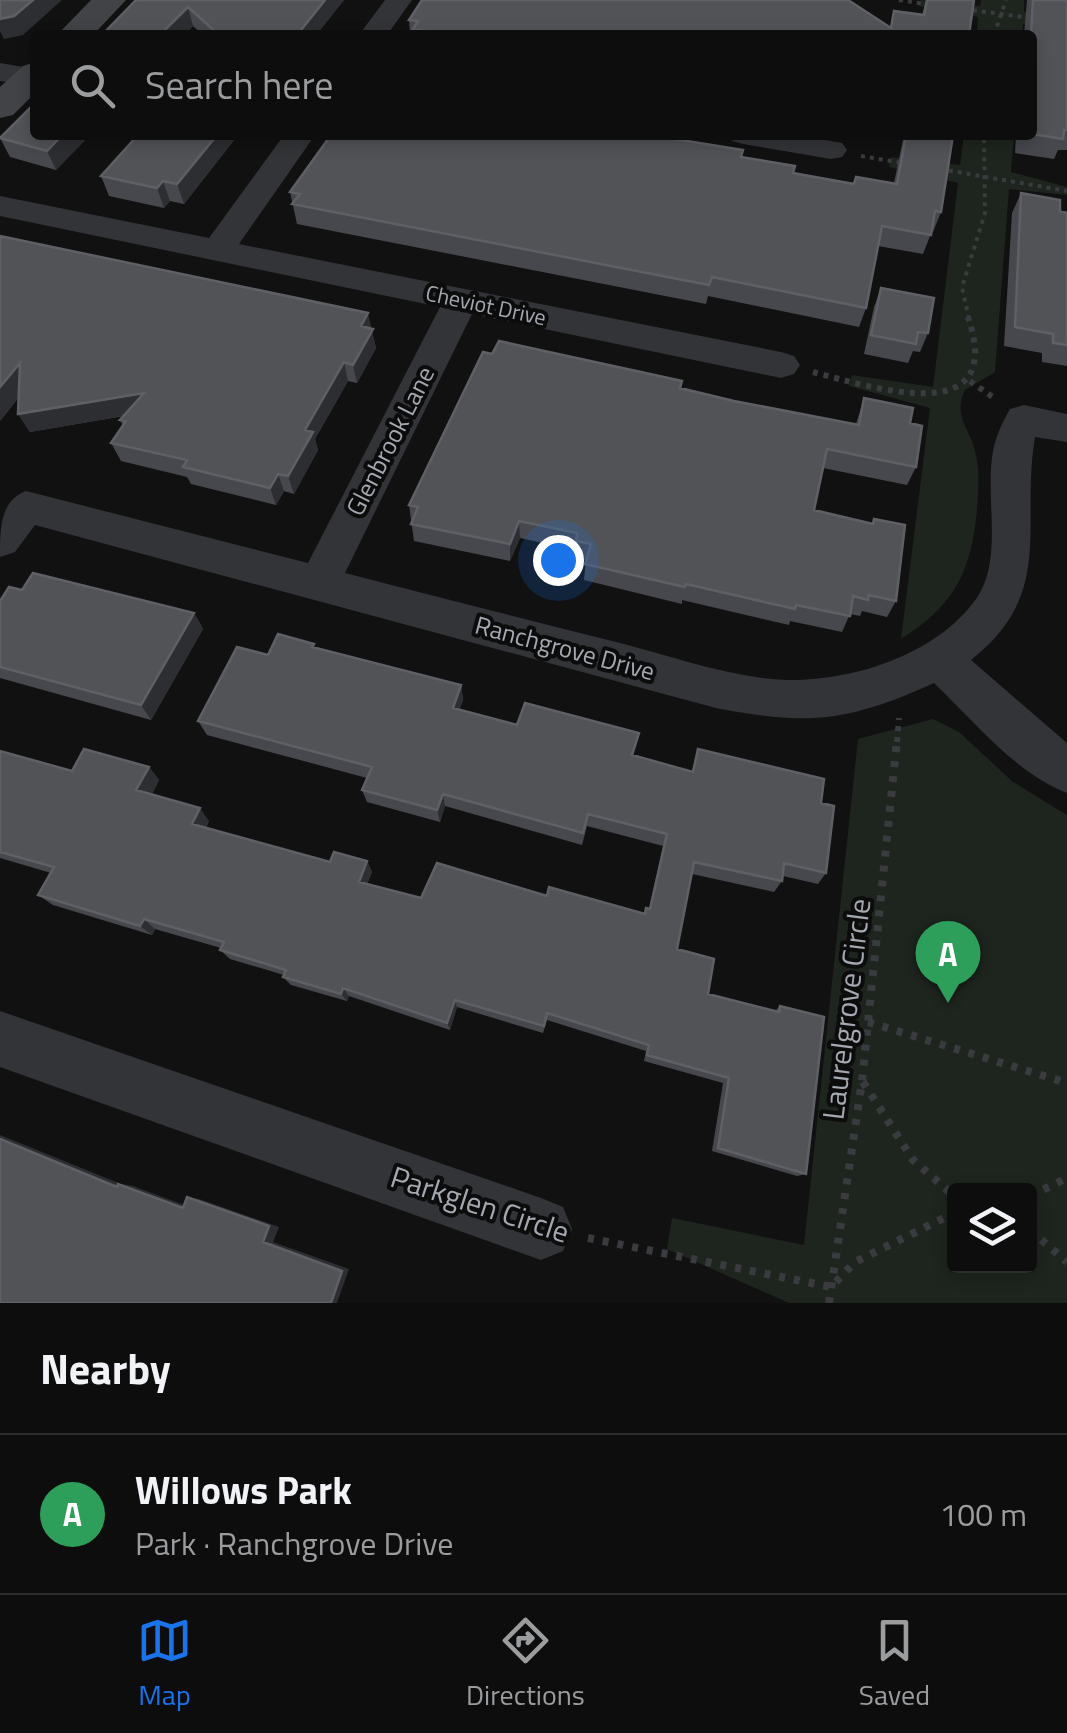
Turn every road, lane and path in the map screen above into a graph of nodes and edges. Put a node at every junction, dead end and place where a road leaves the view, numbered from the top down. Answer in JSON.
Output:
{"nodes":[{"id":1,"x":110,"y":0,"type":"edge"},
{"id":2,"x":399,"y":0,"type":"edge"},
{"id":3,"x":899,"y":0,"type":"edge"},
{"id":4,"x":1006,"y":0,"type":"edge"},
{"id":5,"x":1002,"y":14,"type":"junction"},
{"id":6,"x":1034,"y":19,"type":"edge"},
{"id":7,"x":79,"y":30,"type":"edge"},
{"id":8,"x":377,"y":30,"type":"edge"},
{"id":9,"x":996,"y":30,"type":"edge"},
{"id":10,"x":22,"y":74,"type":"edge"},
{"id":11,"x":0,"y":107,"type":"edge"},
{"id":12,"x":296,"y":140,"type":"edge"},
{"id":13,"x":772,"y":140,"type":"edge"},
{"id":14,"x":984,"y":140,"type":"edge"},
{"id":15,"x":831,"y":150,"type":"joint"},
{"id":16,"x":916,"y":166,"type":"edge"},
{"id":17,"x":933,"y":168,"type":"edge"},
{"id":18,"x":985,"y":176,"type":"junction"},
{"id":19,"x":1067,"y":191,"type":"edge"},
{"id":20,"x":0,"y":206,"type":"edge"},
{"id":21,"x":217,"y":250,"type":"junction"},
{"id":22,"x":461,"y":300,"type":"junction"},
{"id":23,"x":781,"y":365,"type":"joint"},
{"id":24,"x":1067,"y":428,"type":"edge"},
{"id":25,"x":13,"y":523,"type":"edge"},
{"id":26,"x":319,"y":583,"type":"junction"},
{"id":27,"x":939,"y":660,"type":"junction"},
{"id":28,"x":899,"y":718,"type":"dead end"},
{"id":29,"x":1067,"y":771,"type":"edge"},
{"id":30,"x":868,"y":1022,"type":"junction"},
{"id":31,"x":0,"y":1039,"type":"edge"},
{"id":32,"x":862,"y":1081,"type":"junction"},
{"id":33,"x":1067,"y":1083,"type":"edge"},
{"id":34,"x":1067,"y":1178,"type":"edge"},
{"id":35,"x":947,"y":1192,"type":"edge"},
{"id":36,"x":1037,"y":1193,"type":"edge"},
{"id":37,"x":947,"y":1216,"type":"edge"},
{"id":38,"x":541,"y":1229,"type":"joint"},
{"id":39,"x":1037,"y":1236,"type":"edge"},
{"id":40,"x":1067,"y":1262,"type":"edge"},
{"id":41,"x":831,"y":1287,"type":"junction"},
{"id":42,"x":829,"y":1303,"type":"edge"}],
"edges":[{"from":1,"to":7,"type":"street"},
{"from":2,"to":8,"type":"street"},
{"from":3,"to":5,"type":"path"},
{"from":4,"to":5,"type":"path"},
{"from":5,"to":6,"type":"path"},
{"from":5,"to":9,"type":"path"},
{"from":10,"to":11,"type":"street"},
{"from":12,"to":21,"type":"street"},
{"from":13,"to":15,"type":"street"},
{"from":14,"to":18,"type":"path"},
{"from":15,"to":16,"type":"path"},
{"from":17,"to":18,"type":"path"},
{"from":18,"to":19,"type":"path"},
{"from":18,"to":23,"type":"path"},
{"from":20,"to":21,"type":"street","name":"Cheviot Drive"},
{"from":21,"to":22,"type":"street","name":"Cheviot Drive"},
{"from":22,"to":23,"type":"street","name":"Cheviot Drive"},
{"from":22,"to":26,"type":"street","name":"Glenbrook Lane"},
{"from":24,"to":27,"type":"street"},
{"from":25,"to":26,"type":"street","name":"Ranchgrove Drive"},
{"from":26,"to":27,"type":"street","name":"Ranchgrove Drive"},
{"from":27,"to":29,"type":"street"},
{"from":28,"to":30,"type":"path","name":"Laurelgrove Circle"},
{"from":30,"to":32,"type":"path","name":"Laurelgrove Circle"},
{"from":30,"to":33,"type":"path"},
{"from":31,"to":38,"type":"street","name":"Parkglen Circle"},
{"from":32,"to":35,"type":"path"},
{"from":32,"to":41,"type":"path","name":"Laurelgrove Circle"},
{"from":34,"to":36,"type":"path"},
{"from":37,"to":41,"type":"path"},
{"from":38,"to":41,"type":"path","name":"Parkglen Circle"},
{"from":39,"to":40,"type":"path"},
{"from":41,"to":42,"type":"path","name":"Laurelgrove Circle"}]}
